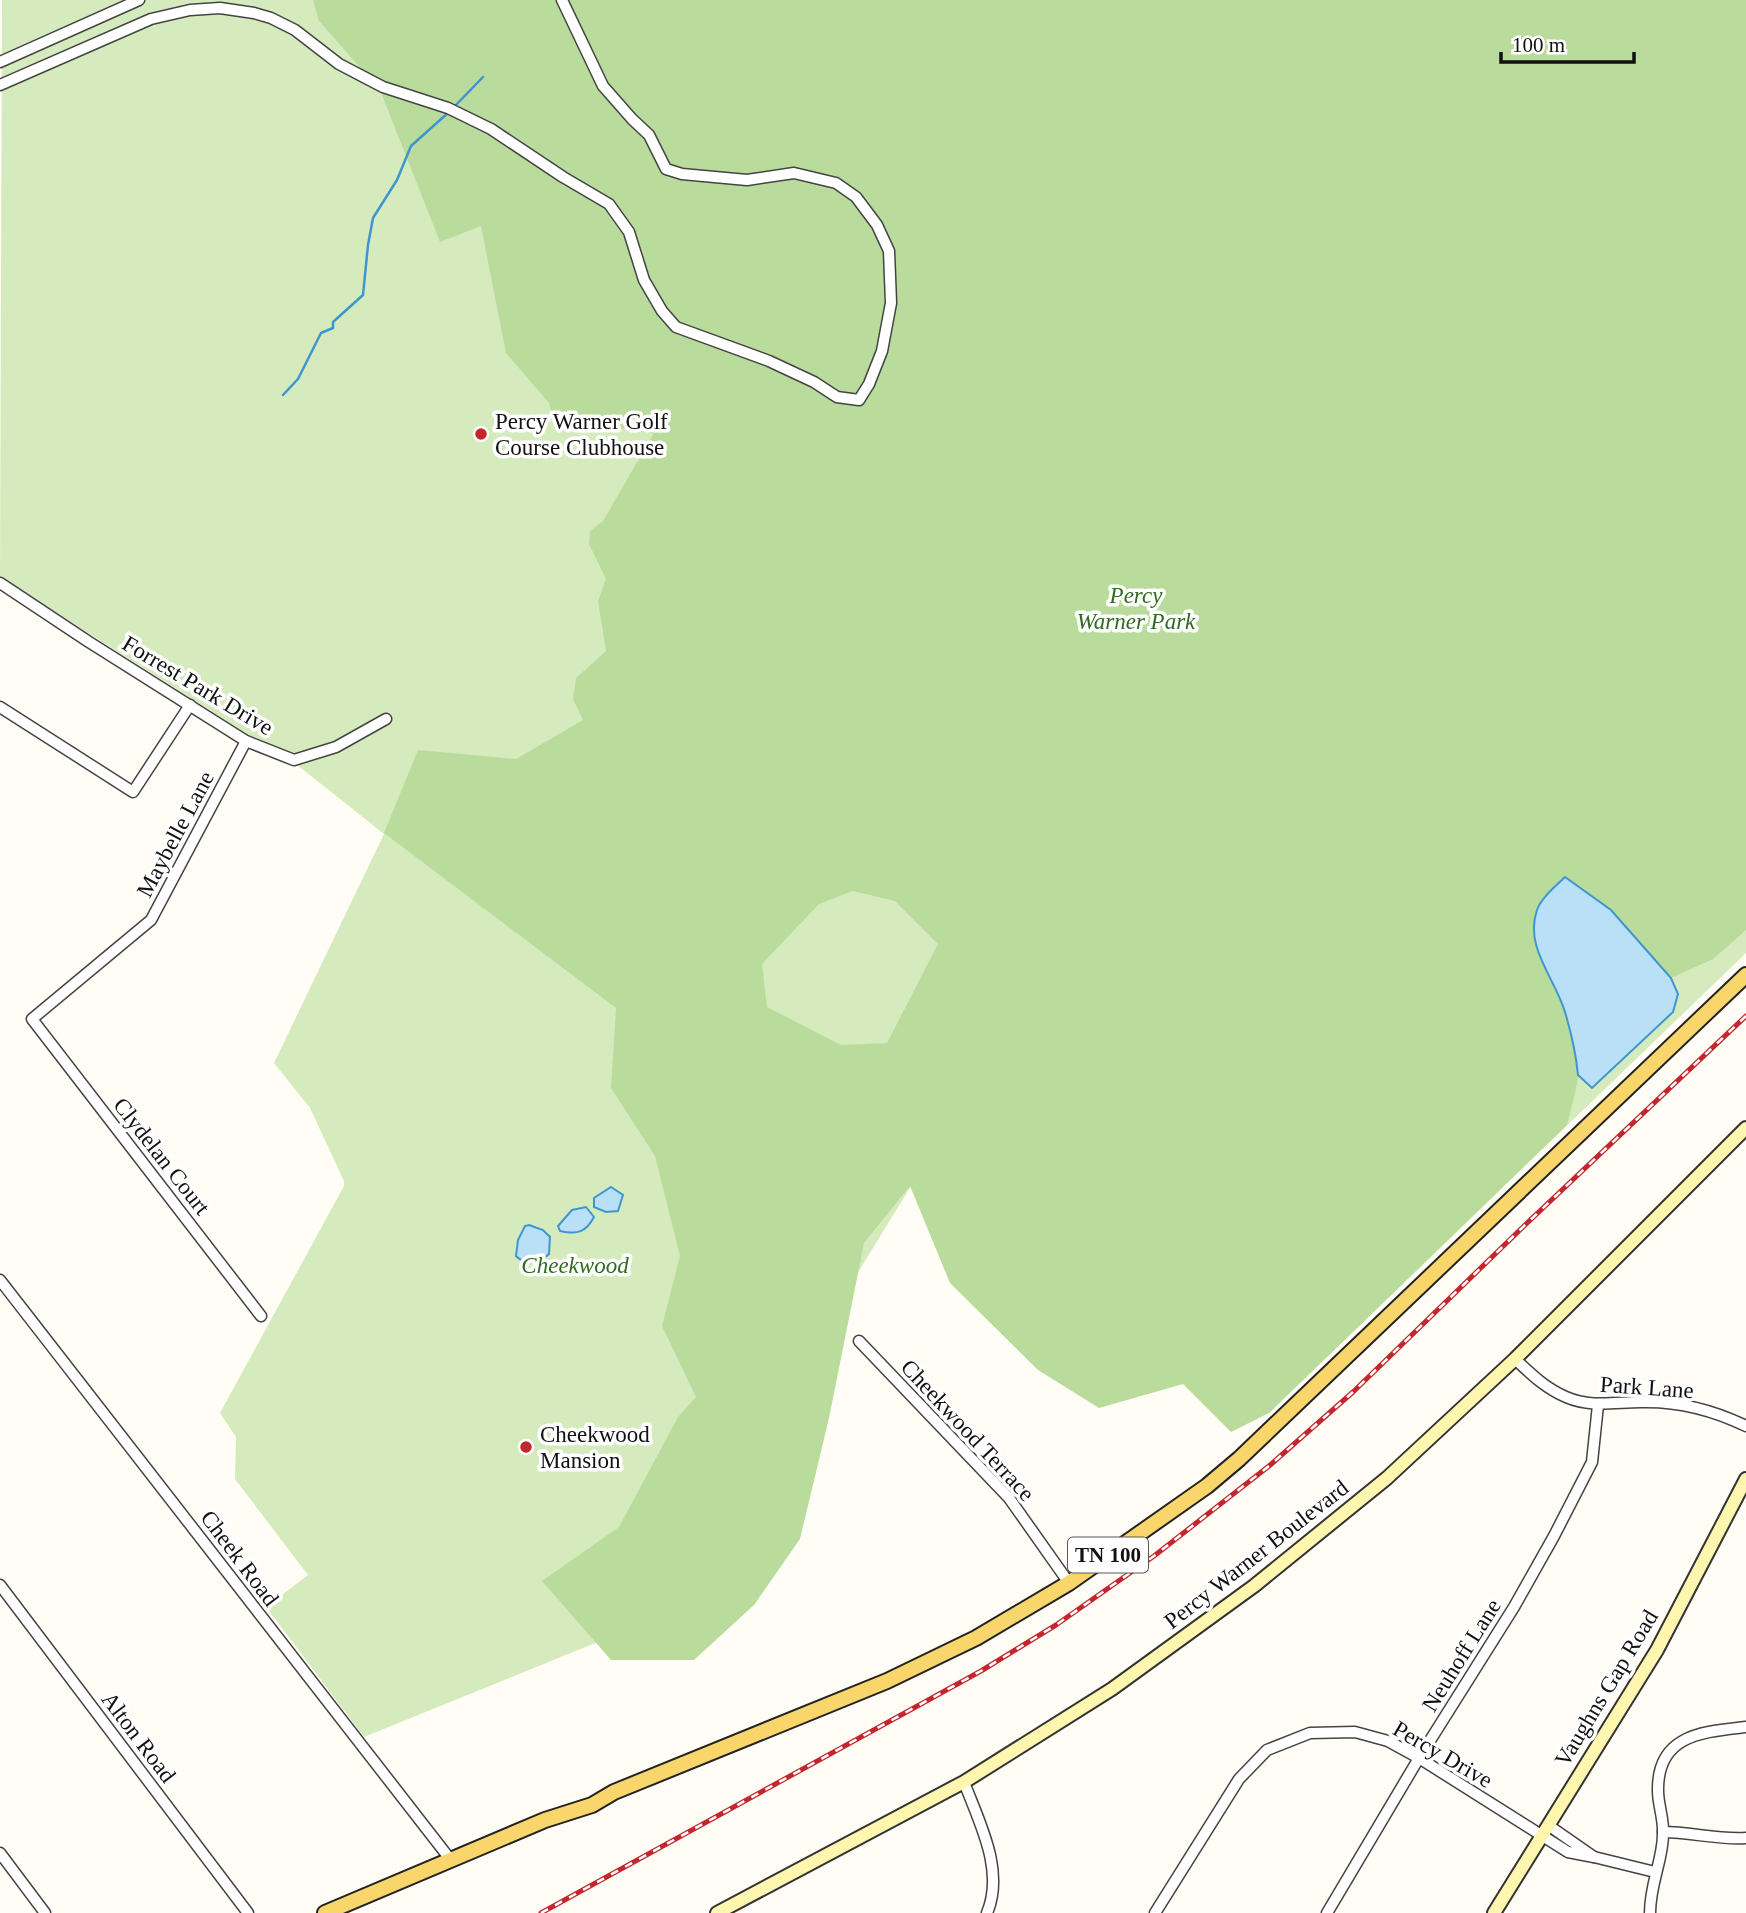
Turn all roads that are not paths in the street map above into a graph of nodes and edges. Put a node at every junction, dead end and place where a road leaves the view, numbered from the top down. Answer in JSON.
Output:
{"nodes":[{"id":1,"x":139,"y":0,"type":"edge"},
{"id":2,"x":562,"y":0,"type":"edge"},
{"id":3,"x":0,"y":62,"type":"edge"},
{"id":4,"x":0,"y":85,"type":"edge"},
{"id":5,"x":0,"y":583,"type":"edge"},
{"id":6,"x":190,"y":705,"type":"junction"},
{"id":7,"x":0,"y":707,"type":"edge"},
{"id":8,"x":386,"y":719,"type":"dead end"},
{"id":9,"x":247,"y":741,"type":"junction"},
{"id":10,"x":1746,"y":975,"type":"edge"},
{"id":11,"x":32,"y":1019,"type":"joint"},
{"id":12,"x":1746,"y":1128,"type":"edge"},
{"id":13,"x":0,"y":1280,"type":"edge"},
{"id":14,"x":261,"y":1316,"type":"dead end"},
{"id":15,"x":859,"y":1341,"type":"dead end"},
{"id":16,"x":1515,"y":1359,"type":"junction"},
{"id":17,"x":1598,"y":1405,"type":"junction"},
{"id":18,"x":1746,"y":1426,"type":"edge"},
{"id":19,"x":1746,"y":1479,"type":"edge"},
{"id":20,"x":1069,"y":1583,"type":"junction"},
{"id":21,"x":0,"y":1585,"type":"edge"},
{"id":22,"x":1746,"y":1727,"type":"edge"},
{"id":23,"x":1419,"y":1758,"type":"junction"},
{"id":24,"x":964,"y":1782,"type":"junction"},
{"id":25,"x":1544,"y":1830,"type":"junction"},
{"id":26,"x":1663,"y":1832,"type":"junction"},
{"id":27,"x":1746,"y":1838,"type":"edge"},
{"id":28,"x":0,"y":1853,"type":"edge"},
{"id":29,"x":450,"y":1859,"type":"junction"},
{"id":30,"x":1654,"y":1872,"type":"junction"},
{"id":31,"x":45,"y":1913,"type":"edge"},
{"id":32,"x":248,"y":1913,"type":"edge"},
{"id":33,"x":325,"y":1913,"type":"edge"},
{"id":34,"x":717,"y":1913,"type":"edge"},
{"id":35,"x":987,"y":1913,"type":"edge"},
{"id":36,"x":1155,"y":1913,"type":"edge"},
{"id":37,"x":1327,"y":1913,"type":"edge"},
{"id":38,"x":1494,"y":1913,"type":"edge"},
{"id":39,"x":1650,"y":1913,"type":"edge"}],
"edges":[{"from":1,"to":3,"type":"street"},
{"from":2,"to":4,"type":"street"},
{"from":5,"to":6,"type":"street","name":"Forrest Park Drive"},
{"from":6,"to":7,"type":"street"},
{"from":6,"to":9,"type":"street","name":"Forrest Park Drive"},
{"from":8,"to":9,"type":"street","name":"Forrest Park Drive"},
{"from":9,"to":11,"type":"street","name":"Maybelle Lane"},
{"from":10,"to":20,"type":"main road","number":"TN 100"},
{"from":11,"to":14,"type":"street","name":"Clydelan Court"},
{"from":12,"to":16,"type":"street","name":"Percy Warner Boulevard"},
{"from":13,"to":29,"type":"street","name":"Cheek Road"},
{"from":15,"to":20,"type":"street","name":"Cheekwood Terrace"},
{"from":16,"to":17,"type":"street","name":"Park Lane"},
{"from":16,"to":24,"type":"street","name":"Percy Warner Boulevard"},
{"from":17,"to":18,"type":"street","name":"Park Lane"},
{"from":17,"to":23,"type":"street","name":"Neuhoff Lane"},
{"from":19,"to":25,"type":"street","name":"Vaughns Gap Road"},
{"from":20,"to":29,"type":"main road","number":"TN 100"},
{"from":21,"to":32,"type":"street","name":"Alton Road"},
{"from":22,"to":26,"type":"street"},
{"from":23,"to":25,"type":"street","name":"Percy Drive"},
{"from":23,"to":36,"type":"street","name":"Percy Drive"},
{"from":23,"to":37,"type":"street","name":"Neuhoff Lane"},
{"from":24,"to":34,"type":"street","name":"Percy Warner Boulevard"},
{"from":24,"to":35,"type":"street"},
{"from":25,"to":30,"type":"street","name":"Percy Drive"},
{"from":25,"to":38,"type":"street","name":"Vaughns Gap Road"},
{"from":26,"to":27,"type":"street"},
{"from":26,"to":30,"type":"street"},
{"from":28,"to":31,"type":"street"},
{"from":29,"to":33,"type":"main road","number":"TN 100"},
{"from":30,"to":39,"type":"street"}]}
